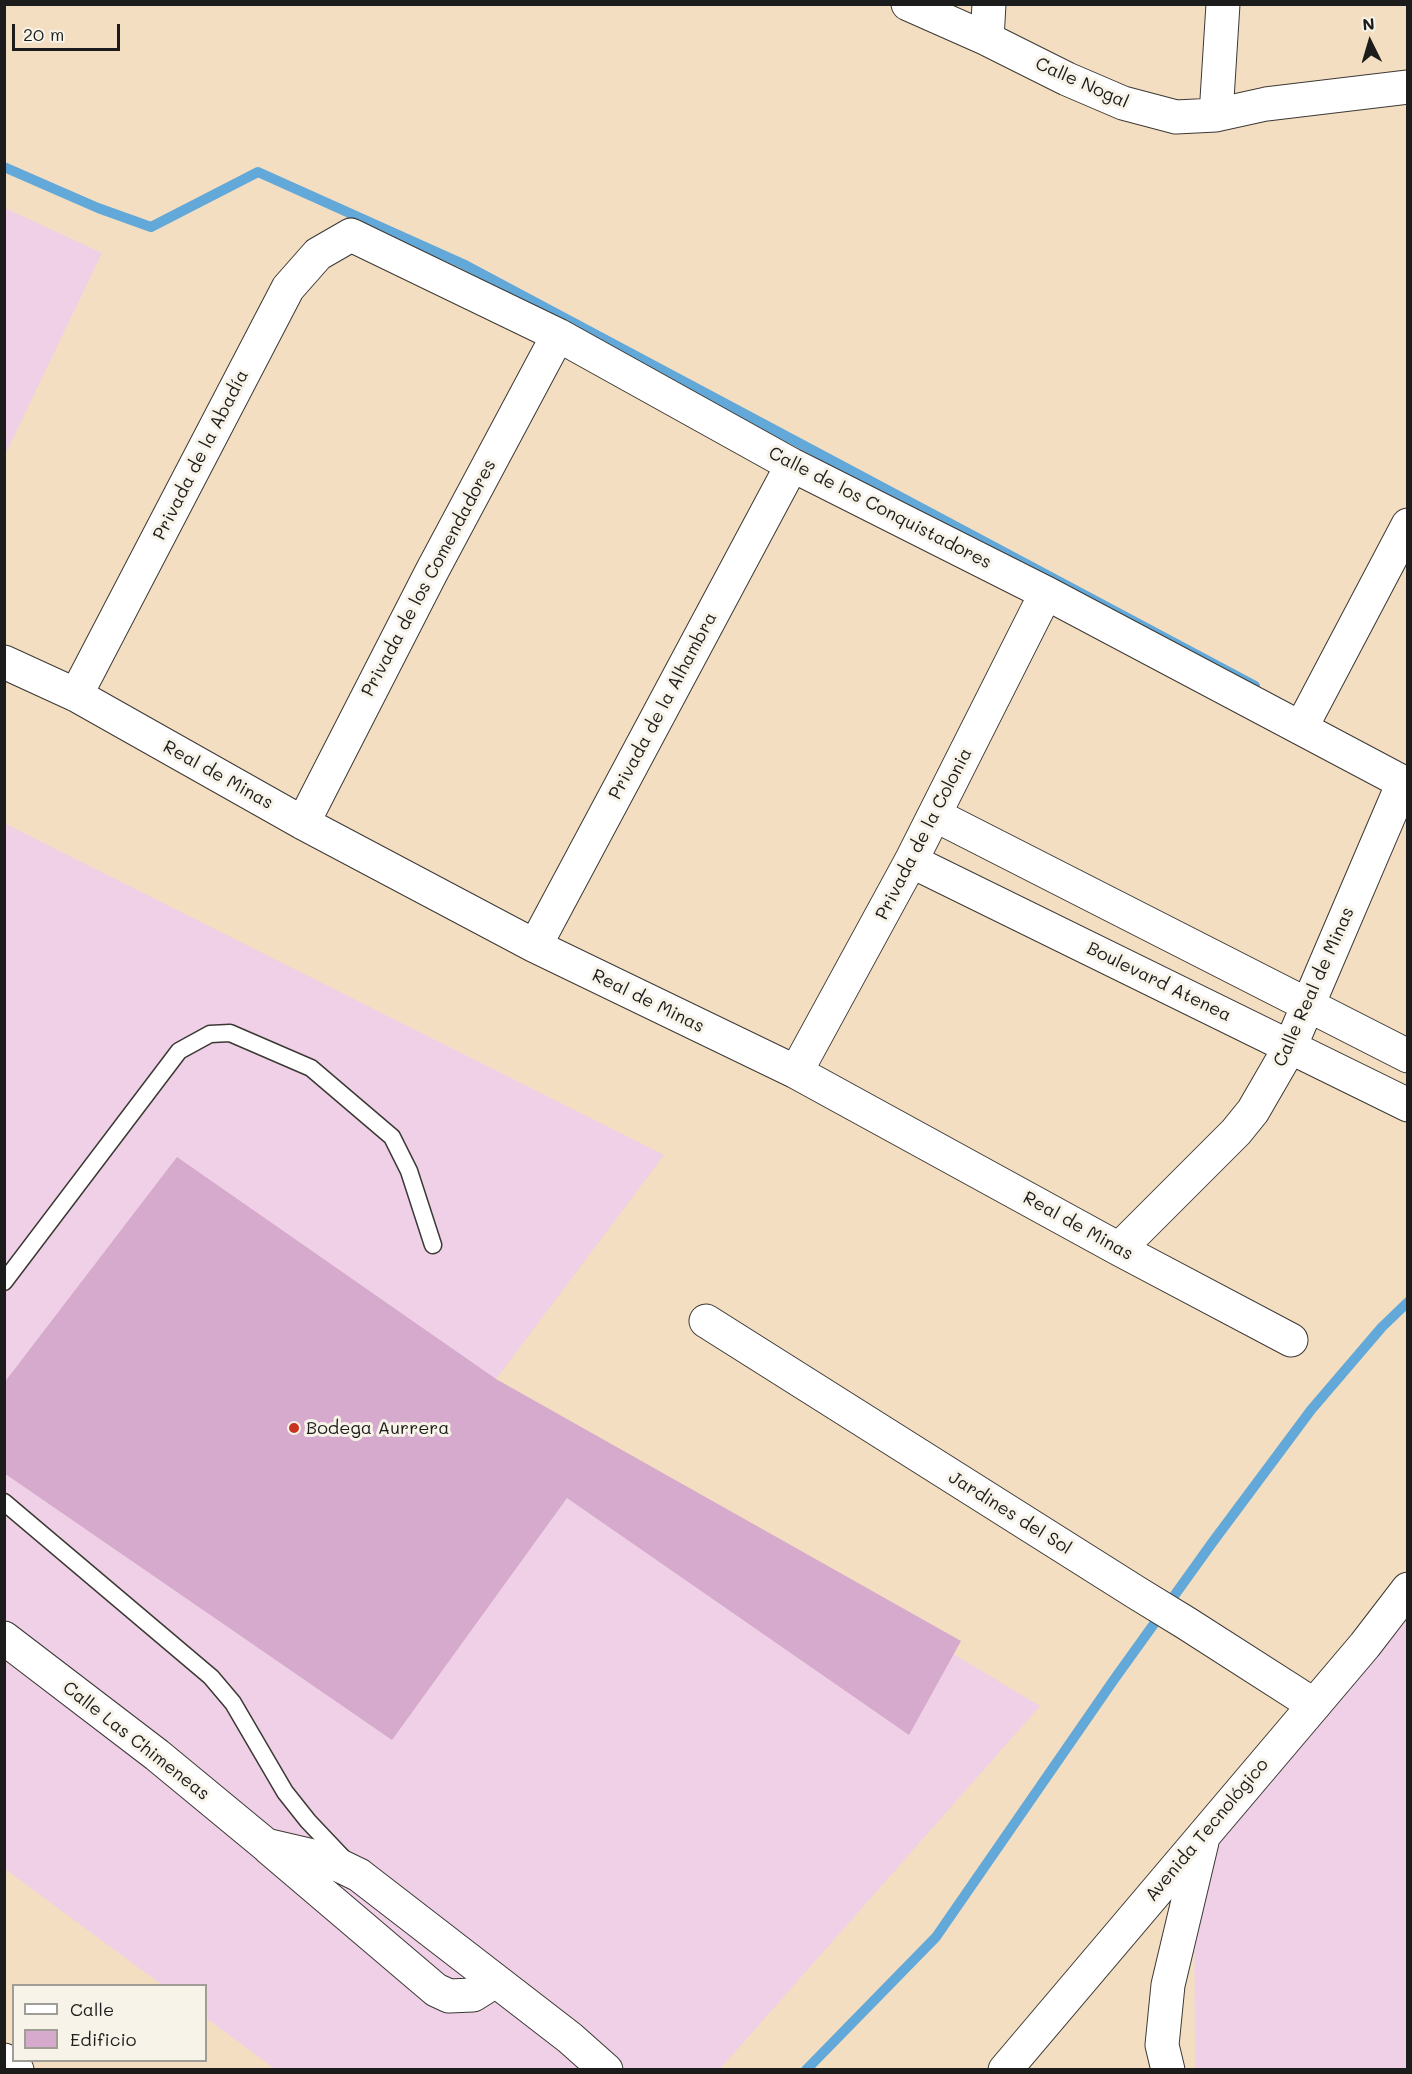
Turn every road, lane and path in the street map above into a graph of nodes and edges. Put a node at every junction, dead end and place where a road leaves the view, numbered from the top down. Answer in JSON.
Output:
{"nodes":[{"id":1,"x":908,"y":4,"type":"edge"},
{"id":2,"x":989,"y":4,"type":"edge"},
{"id":3,"x":1223,"y":4,"type":"edge"},
{"id":4,"x":987,"y":39,"type":"junction"},
{"id":5,"x":1407,"y":87,"type":"edge"},
{"id":6,"x":1216,"y":115,"type":"junction"},
{"id":7,"x":351,"y":235,"type":"joint"},
{"id":8,"x":558,"y":335,"type":"junction"},
{"id":9,"x":792,"y":465,"type":"junction"},
{"id":10,"x":1407,"y":525,"type":"edge"},
{"id":11,"x":1046,"y":593,"type":"junction"},
{"id":12,"x":4,"y":662,"type":"edge"},
{"id":13,"x":76,"y":695,"type":"junction"},
{"id":14,"x":1301,"y":728,"type":"junction"},
{"id":15,"x":1405,"y":784,"type":"edge"},
{"id":16,"x":934,"y":814,"type":"junction"},
{"id":17,"x":303,"y":823,"type":"junction"},
{"id":18,"x":911,"y":861,"type":"junction"},
{"id":19,"x":535,"y":946,"type":"junction"},
{"id":20,"x":1308,"y":1005,"type":"junction"},
{"id":21,"x":1290,"y":1047,"type":"junction"},
{"id":22,"x":1407,"y":1056,"type":"edge"},
{"id":23,"x":796,"y":1072,"type":"junction"},
{"id":24,"x":1407,"y":1105,"type":"edge"},
{"id":25,"x":433,"y":1245,"type":"dead end"},
{"id":26,"x":1119,"y":1249,"type":"junction"},
{"id":27,"x":4,"y":1282,"type":"edge"},
{"id":28,"x":706,"y":1321,"type":"dead end"},
{"id":29,"x":1291,"y":1340,"type":"dead end"},
{"id":30,"x":4,"y":1502,"type":"edge"},
{"id":31,"x":1403,"y":1604,"type":"edge"},
{"id":32,"x":4,"y":1638,"type":"edge"},
{"id":33,"x":1314,"y":1705,"type":"junction"},
{"id":34,"x":1204,"y":1834,"type":"junction"},
{"id":35,"x":266,"y":1845,"type":"junction"},
{"id":36,"x":359,"y":1875,"type":"junction"},
{"id":37,"x":495,"y":1981,"type":"junction"},
{"id":38,"x":4,"y":2060,"type":"edge"},
{"id":39,"x":17,"y":2070,"type":"edge"},
{"id":40,"x":606,"y":2070,"type":"edge"},
{"id":41,"x":1005,"y":2070,"type":"edge"},
{"id":42,"x":1168,"y":2070,"type":"edge"}],
"edges":[{"from":1,"to":4,"type":"street","name":"Calle Nogal"},
{"from":2,"to":4,"type":"street"},
{"from":3,"to":6,"type":"street"},
{"from":4,"to":6,"type":"street","name":"Calle Nogal"},
{"from":5,"to":6,"type":"street","name":"Calle Nogal"},
{"from":7,"to":8,"type":"street","name":"Calle de los Conquistadores"},
{"from":7,"to":13,"type":"street","name":"Privada de la Abadía"},
{"from":8,"to":9,"type":"street","name":"Calle de los Conquistadores"},
{"from":8,"to":17,"type":"street","name":"Privada de los Comendadores"},
{"from":9,"to":11,"type":"street","name":"Calle de los Conquistadores"},
{"from":9,"to":19,"type":"street","name":"Privada de la Alhambra"},
{"from":10,"to":14,"type":"street"},
{"from":11,"to":14,"type":"street","name":"Calle de los Conquistadores"},
{"from":11,"to":16,"type":"street","name":"Privada de la Colonia"},
{"from":12,"to":13,"type":"street","name":"Real de Minas"},
{"from":13,"to":17,"type":"street","name":"Real de Minas"},
{"from":14,"to":15,"type":"street","name":"Calle de los Conquistadores"},
{"from":15,"to":20,"type":"street","name":"Calle Real de Minas"},
{"from":16,"to":18,"type":"street","name":"Privada de la Colonia"},
{"from":16,"to":20,"type":"street"},
{"from":17,"to":19,"type":"street","name":"Real de Minas"},
{"from":18,"to":21,"type":"street","name":"Boulevard Atenea"},
{"from":18,"to":23,"type":"street","name":"Privada de la Colonia"},
{"from":19,"to":23,"type":"street","name":"Real de Minas"},
{"from":20,"to":21,"type":"street","name":"Calle Real de Minas"},
{"from":20,"to":22,"type":"street"},
{"from":21,"to":24,"type":"street","name":"Boulevard Atenea"},
{"from":21,"to":26,"type":"street","name":"Calle Real de Minas"},
{"from":23,"to":26,"type":"street","name":"Real de Minas"},
{"from":25,"to":27,"type":"lane"},
{"from":26,"to":29,"type":"street","name":"Real de Minas"},
{"from":28,"to":33,"type":"street","name":"Jardines del Sol"},
{"from":30,"to":36,"type":"lane"},
{"from":31,"to":33,"type":"street","name":"Avenida Tecnológico"},
{"from":32,"to":35,"type":"street","name":"Calle Las Chimeneas"},
{"from":33,"to":34,"type":"street","name":"Avenida Tecnológico"},
{"from":34,"to":41,"type":"street","name":"Avenida Tecnológico"},
{"from":34,"to":42,"type":"street"},
{"from":35,"to":36,"type":"street","name":"Calle Las Chimeneas"},
{"from":35,"to":37,"type":"street","name":"Calle Las Chimeneas"},
{"from":36,"to":37,"type":"street","name":"Calle Las Chimeneas"},
{"from":37,"to":40,"type":"street","name":"Calle Las Chimeneas"},
{"from":38,"to":39,"type":"street"}]}
